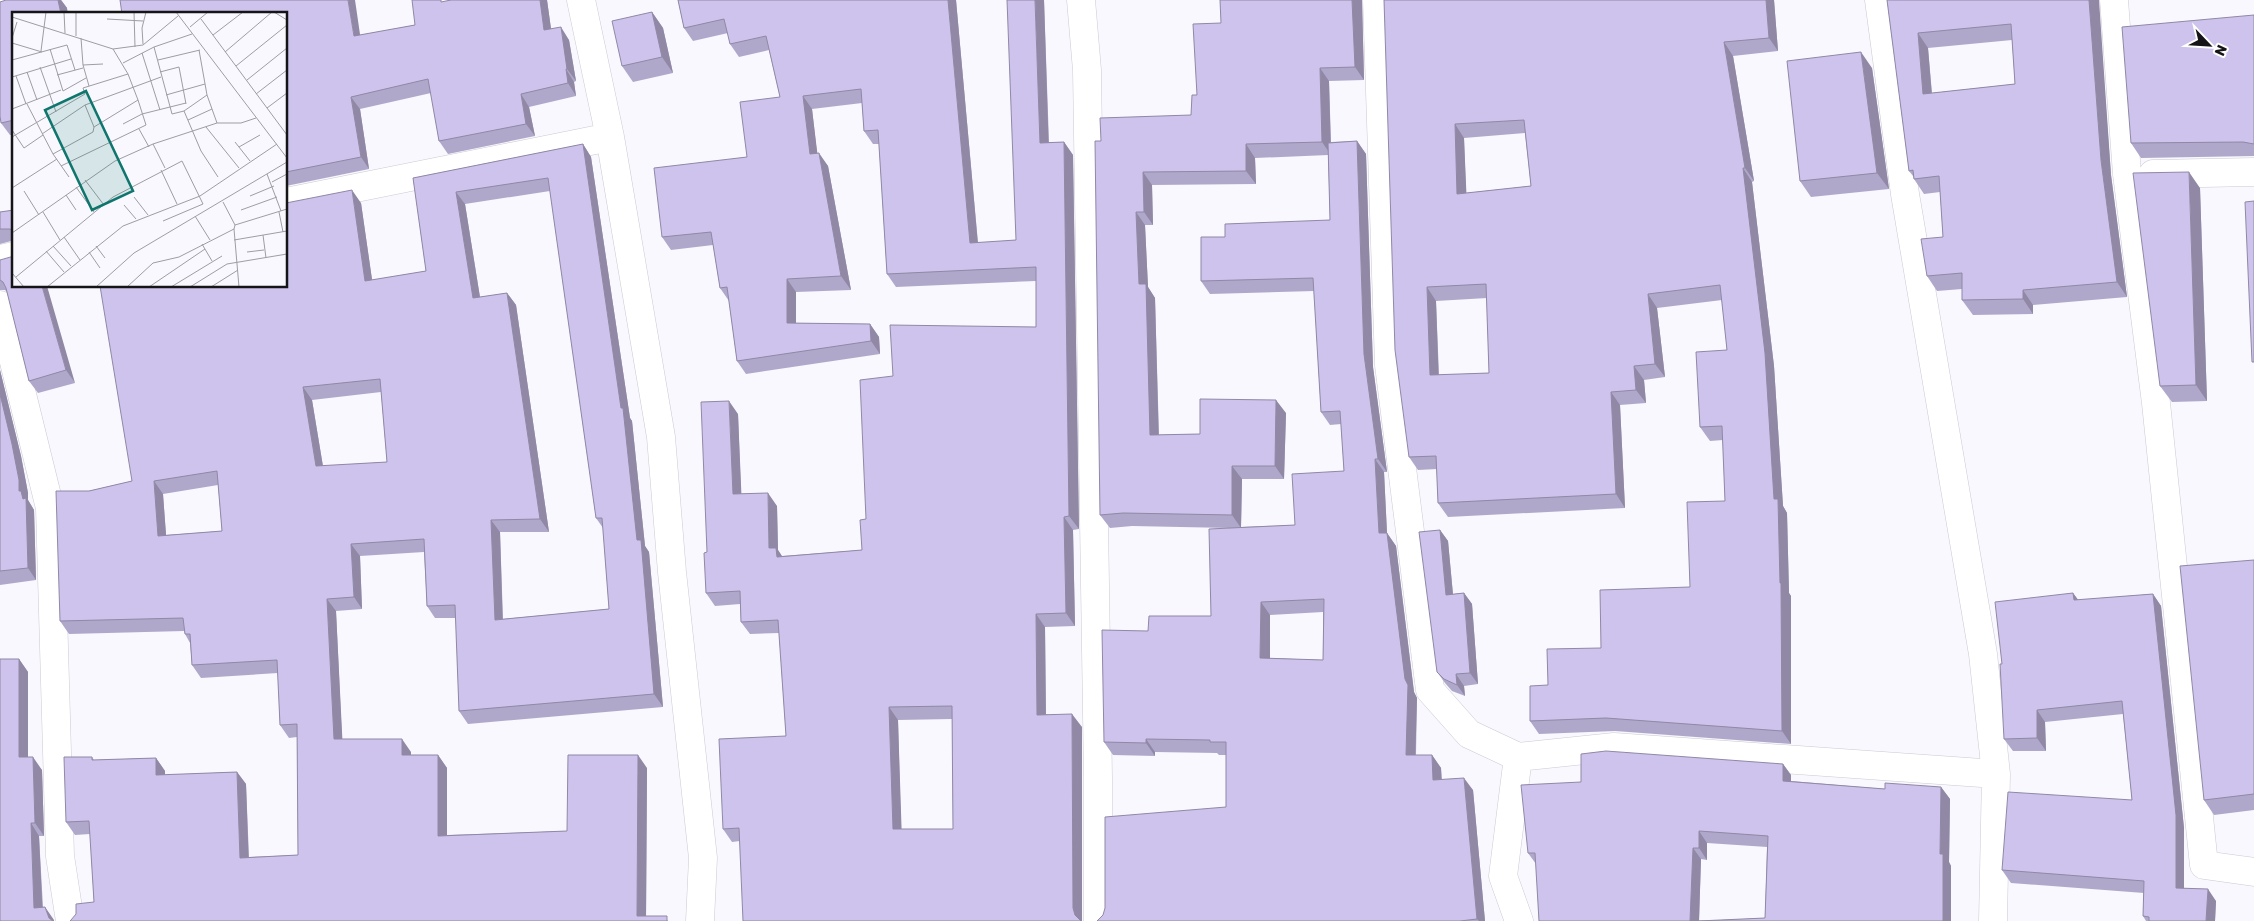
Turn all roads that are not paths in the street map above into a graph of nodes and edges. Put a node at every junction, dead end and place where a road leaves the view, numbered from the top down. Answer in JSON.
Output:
{"nodes":[{"id":1,"x":6,"y":0,"type":"edge"},
{"id":2,"x":581,"y":0,"type":"edge"},
{"id":3,"x":1081,"y":0,"type":"edge"},
{"id":4,"x":1377,"y":0,"type":"edge"},
{"id":5,"x":1879,"y":0,"type":"edge"},
{"id":6,"x":2114,"y":0,"type":"edge"},
{"id":7,"x":0,"y":1,"type":"edge"},
{"id":8,"x":610,"y":137,"type":"junction"},
{"id":9,"x":2254,"y":172,"type":"edge"},
{"id":10,"x":2127,"y":174,"type":"junction"},
{"id":11,"x":288,"y":202,"type":"edge"},
{"id":12,"x":0,"y":305,"type":"edge"},
{"id":13,"x":1518,"y":757,"type":"junction"},
{"id":14,"x":1996,"y":774,"type":"junction"},
{"id":15,"x":2254,"y":872,"type":"edge"},
{"id":16,"x":70,"y":921,"type":"edge"},
{"id":17,"x":700,"y":921,"type":"edge"},
{"id":18,"x":1098,"y":921,"type":"edge"},
{"id":19,"x":1519,"y":921,"type":"edge"},
{"id":20,"x":1993,"y":921,"type":"edge"}],
"edges":[{"from":1,"to":7,"type":"street"},
{"from":2,"to":8,"type":"street"},
{"from":3,"to":18,"type":"street"},
{"from":4,"to":13,"type":"street"},
{"from":5,"to":14,"type":"street"},
{"from":6,"to":10,"type":"street"},
{"from":8,"to":11,"type":"street"},
{"from":8,"to":17,"type":"street"},
{"from":9,"to":10,"type":"street"},
{"from":10,"to":15,"type":"street"},
{"from":12,"to":16,"type":"street"},
{"from":13,"to":14,"type":"street"},
{"from":13,"to":19,"type":"street"},
{"from":14,"to":20,"type":"street"}]}
